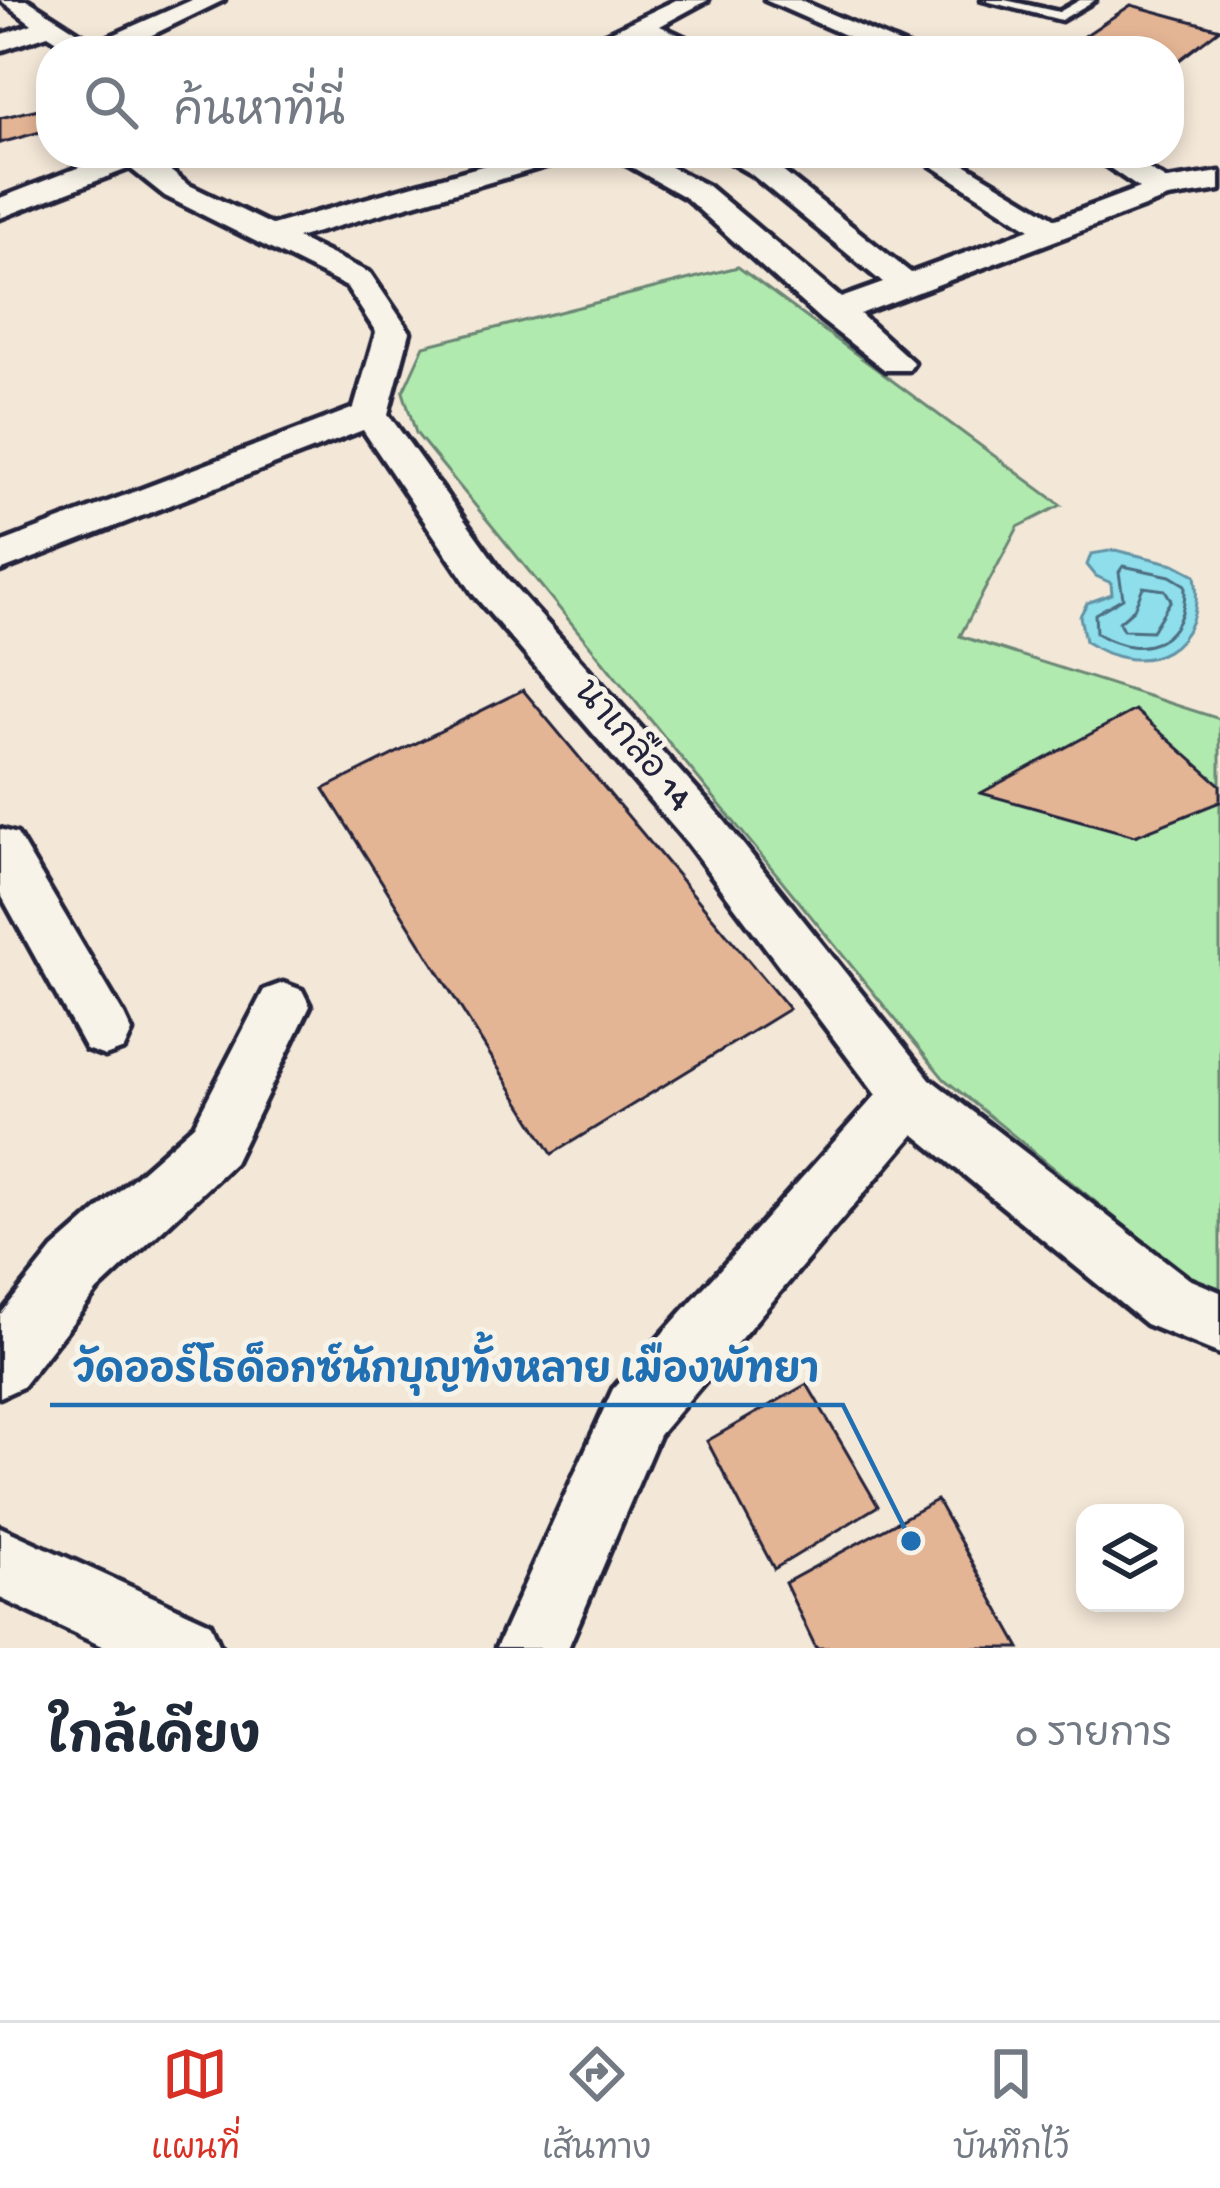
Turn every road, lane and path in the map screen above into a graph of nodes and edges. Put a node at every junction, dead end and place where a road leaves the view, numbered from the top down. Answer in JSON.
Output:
{"nodes":[{"id":1,"x":11,"y":0,"type":"edge"},
{"id":2,"x":212,"y":0,"type":"edge"},
{"id":3,"x":696,"y":0,"type":"edge"},
{"id":4,"x":777,"y":0,"type":"edge"},
{"id":5,"x":988,"y":0,"type":"edge"},
{"id":6,"x":1089,"y":0,"type":"edge"},
{"id":7,"x":54,"y":25,"type":"junction"},
{"id":8,"x":639,"y":26,"type":"junction"},
{"id":9,"x":71,"y":36,"type":"edge"},
{"id":10,"x":129,"y":36,"type":"edge"},
{"id":11,"x":617,"y":36,"type":"edge"},
{"id":12,"x":664,"y":36,"type":"edge"},
{"id":13,"x":867,"y":36,"type":"edge"},
{"id":14,"x":0,"y":43,"type":"edge"},
{"id":15,"x":100,"y":168,"type":"edge"},
{"id":16,"x":148,"y":168,"type":"edge"},
{"id":17,"x":508,"y":168,"type":"edge"},
{"id":18,"x":650,"y":168,"type":"edge"},
{"id":19,"x":761,"y":168,"type":"edge"},
{"id":20,"x":951,"y":168,"type":"edge"},
{"id":21,"x":1126,"y":168,"type":"edge"},
{"id":22,"x":1220,"y":181,"type":"edge"},
{"id":23,"x":1162,"y":190,"type":"junction"},
{"id":24,"x":0,"y":209,"type":"edge"},
{"id":25,"x":1053,"y":230,"type":"junction"},
{"id":26,"x":266,"y":237,"type":"junction"},
{"id":27,"x":907,"y":286,"type":"junction"},
{"id":28,"x":833,"y":313,"type":"junction"},
{"id":29,"x":897,"y":364,"type":"dead end"},
{"id":30,"x":370,"y":414,"type":"junction"},
{"id":31,"x":0,"y":557,"type":"edge"},
{"id":32,"x":0,"y":848,"type":"edge"},
{"id":33,"x":283,"y":1006,"type":"dead end"},
{"id":34,"x":105,"y":1032,"type":"dead end"},
{"id":35,"x":910,"y":1097,"type":"junction"},
{"id":36,"x":1220,"y":1323,"type":"edge"},
{"id":37,"x":0,"y":1366,"type":"edge"},
{"id":38,"x":0,"y":1562,"type":"edge"},
{"id":39,"x":185,"y":1648,"type":"edge"},
{"id":40,"x":532,"y":1648,"type":"edge"}],
"edges":[{"from":1,"to":7,"type":"street"},
{"from":2,"to":10,"type":"street"},
{"from":3,"to":8,"type":"street"},
{"from":4,"to":13,"type":"street"},
{"from":5,"to":6,"type":"lane"},
{"from":7,"to":9,"type":"street"},
{"from":7,"to":14,"type":"street"},
{"from":8,"to":11,"type":"street"},
{"from":8,"to":12,"type":"street"},
{"from":15,"to":24,"type":"street"},
{"from":16,"to":26,"type":"street"},
{"from":17,"to":26,"type":"street"},
{"from":18,"to":28,"type":"street"},
{"from":19,"to":27,"type":"street"},
{"from":20,"to":25,"type":"street"},
{"from":21,"to":23,"type":"street"},
{"from":22,"to":23,"type":"street"},
{"from":23,"to":25,"type":"street"},
{"from":25,"to":27,"type":"street"},
{"from":26,"to":30,"type":"street"},
{"from":27,"to":28,"type":"street"},
{"from":28,"to":29,"type":"street"},
{"from":30,"to":31,"type":"street"},
{"from":30,"to":35,"type":"street","name":"นาเกลือ 14"},
{"from":32,"to":34,"type":"street"},
{"from":33,"to":37,"type":"street"},
{"from":35,"to":36,"type":"street","name":"นาเกลือ 14"},
{"from":35,"to":40,"type":"street"},
{"from":38,"to":39,"type":"street"}]}
